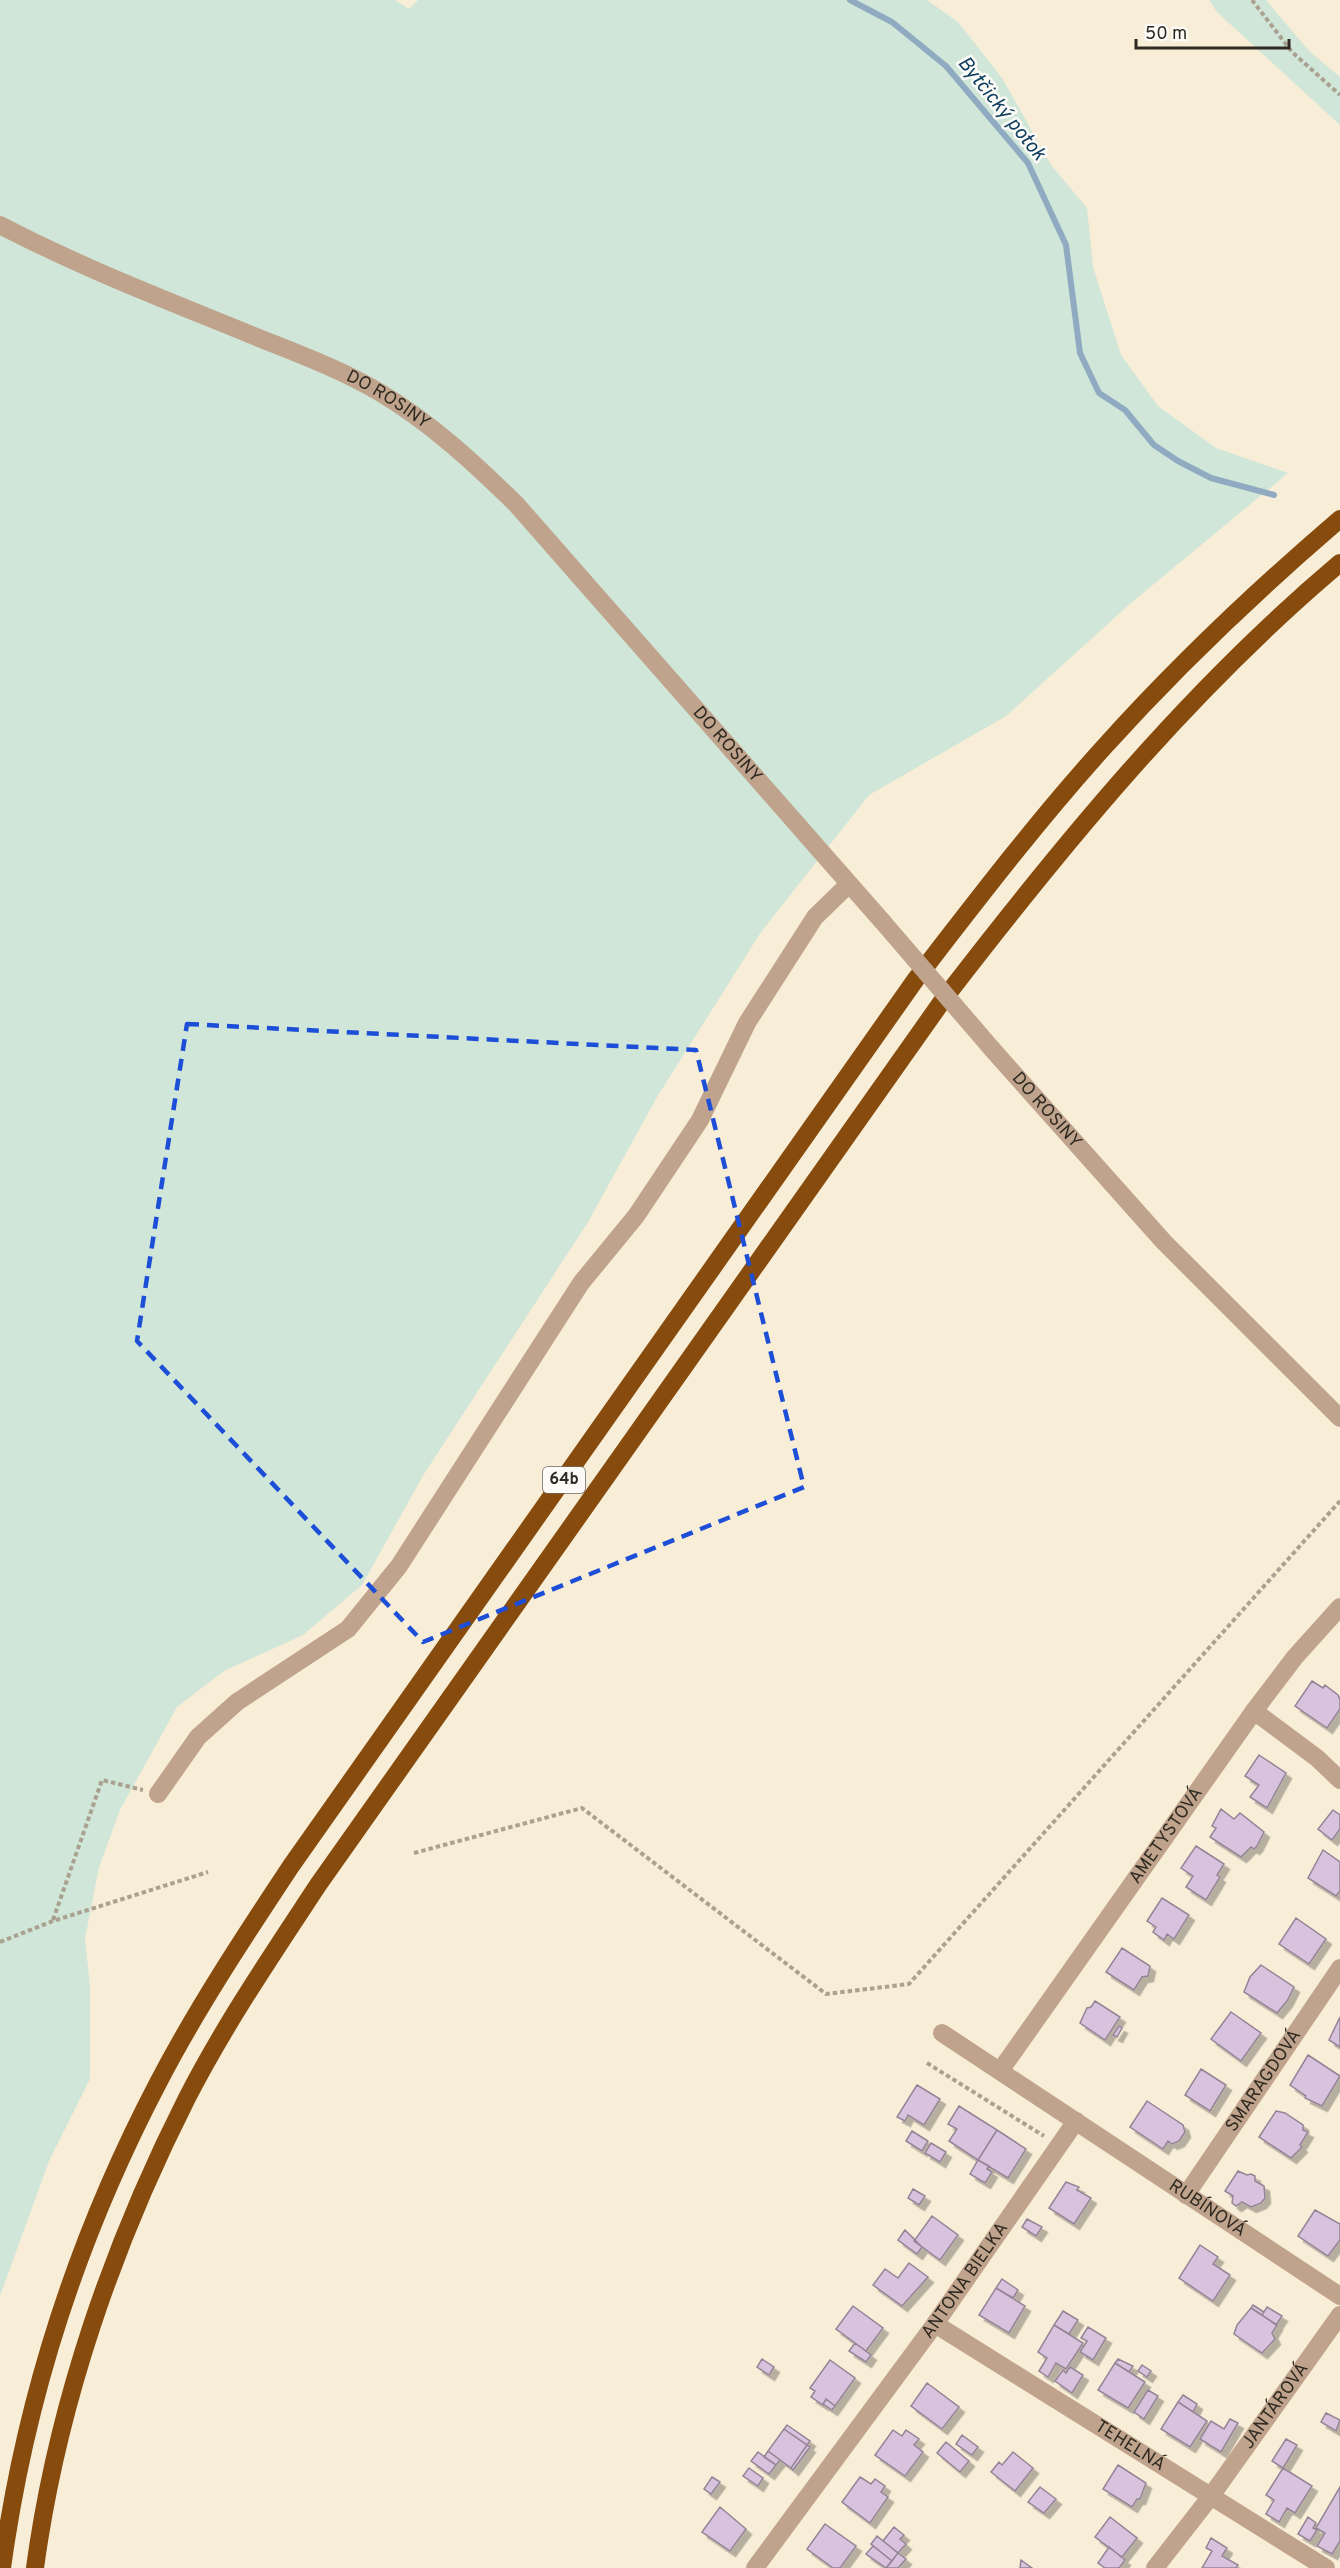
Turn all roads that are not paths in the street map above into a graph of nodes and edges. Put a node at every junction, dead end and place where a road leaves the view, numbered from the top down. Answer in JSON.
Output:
{"nodes":[{"id":1,"x":0,"y":225,"type":"edge"},
{"id":2,"x":1340,"y":519,"type":"edge"},
{"id":3,"x":1340,"y":563,"type":"edge"},
{"id":4,"x":849,"y":884,"type":"junction"},
{"id":5,"x":1340,"y":1418,"type":"edge"},
{"id":6,"x":1340,"y":1607,"type":"edge"},
{"id":7,"x":1254,"y":1711,"type":"junction"},
{"id":8,"x":1340,"y":1778,"type":"edge"},
{"id":9,"x":158,"y":1794,"type":"road end"},
{"id":10,"x":1340,"y":1968,"type":"edge"},
{"id":11,"x":942,"y":2033,"type":"dead end"},
{"id":12,"x":1000,"y":2071,"type":"junction"},
{"id":13,"x":1076,"y":2121,"type":"junction"},
{"id":14,"x":1186,"y":2195,"type":"junction"},
{"id":15,"x":1340,"y":2296,"type":"edge"},
{"id":16,"x":1340,"y":2315,"type":"edge"},
{"id":17,"x":935,"y":2324,"type":"junction"},
{"id":18,"x":1211,"y":2496,"type":"junction"},
{"id":19,"x":2,"y":2568,"type":"edge"},
{"id":20,"x":35,"y":2568,"type":"edge"},
{"id":21,"x":755,"y":2568,"type":"edge"},
{"id":22,"x":1155,"y":2568,"type":"edge"},
{"id":23,"x":1326,"y":2568,"type":"edge"}],
"edges":[{"from":1,"to":4,"type":"street","name":"DO ROSINY"},
{"from":2,"to":19,"type":"highway","number":"64b"},
{"from":3,"to":20,"type":"highway","number":"64b"},
{"from":4,"to":5,"type":"street","name":"DO ROSINY","bridge":true},
{"from":4,"to":9,"type":"street"},
{"from":6,"to":7,"type":"street","name":"AMETYSTOVÁ"},
{"from":7,"to":8,"type":"street"},
{"from":7,"to":12,"type":"street","name":"AMETYSTOVÁ"},
{"from":10,"to":14,"type":"street","name":"SMARAGDOVÁ"},
{"from":11,"to":12,"type":"street"},
{"from":12,"to":13,"type":"street"},
{"from":13,"to":14,"type":"street","name":"RUBÍNOVÁ"},
{"from":13,"to":17,"type":"street","name":"ANTONA BIELKA"},
{"from":14,"to":15,"type":"street","name":"RUBÍNOVÁ"},
{"from":16,"to":18,"type":"street","name":"JANTÁROVÁ"},
{"from":17,"to":18,"type":"street","name":"TEHELNÁ"},
{"from":17,"to":21,"type":"street","name":"ANTONA BIELKA"},
{"from":18,"to":22,"type":"street","name":"JANTÁROVÁ"},
{"from":18,"to":23,"type":"street","name":"TEHELNÁ"}]}
